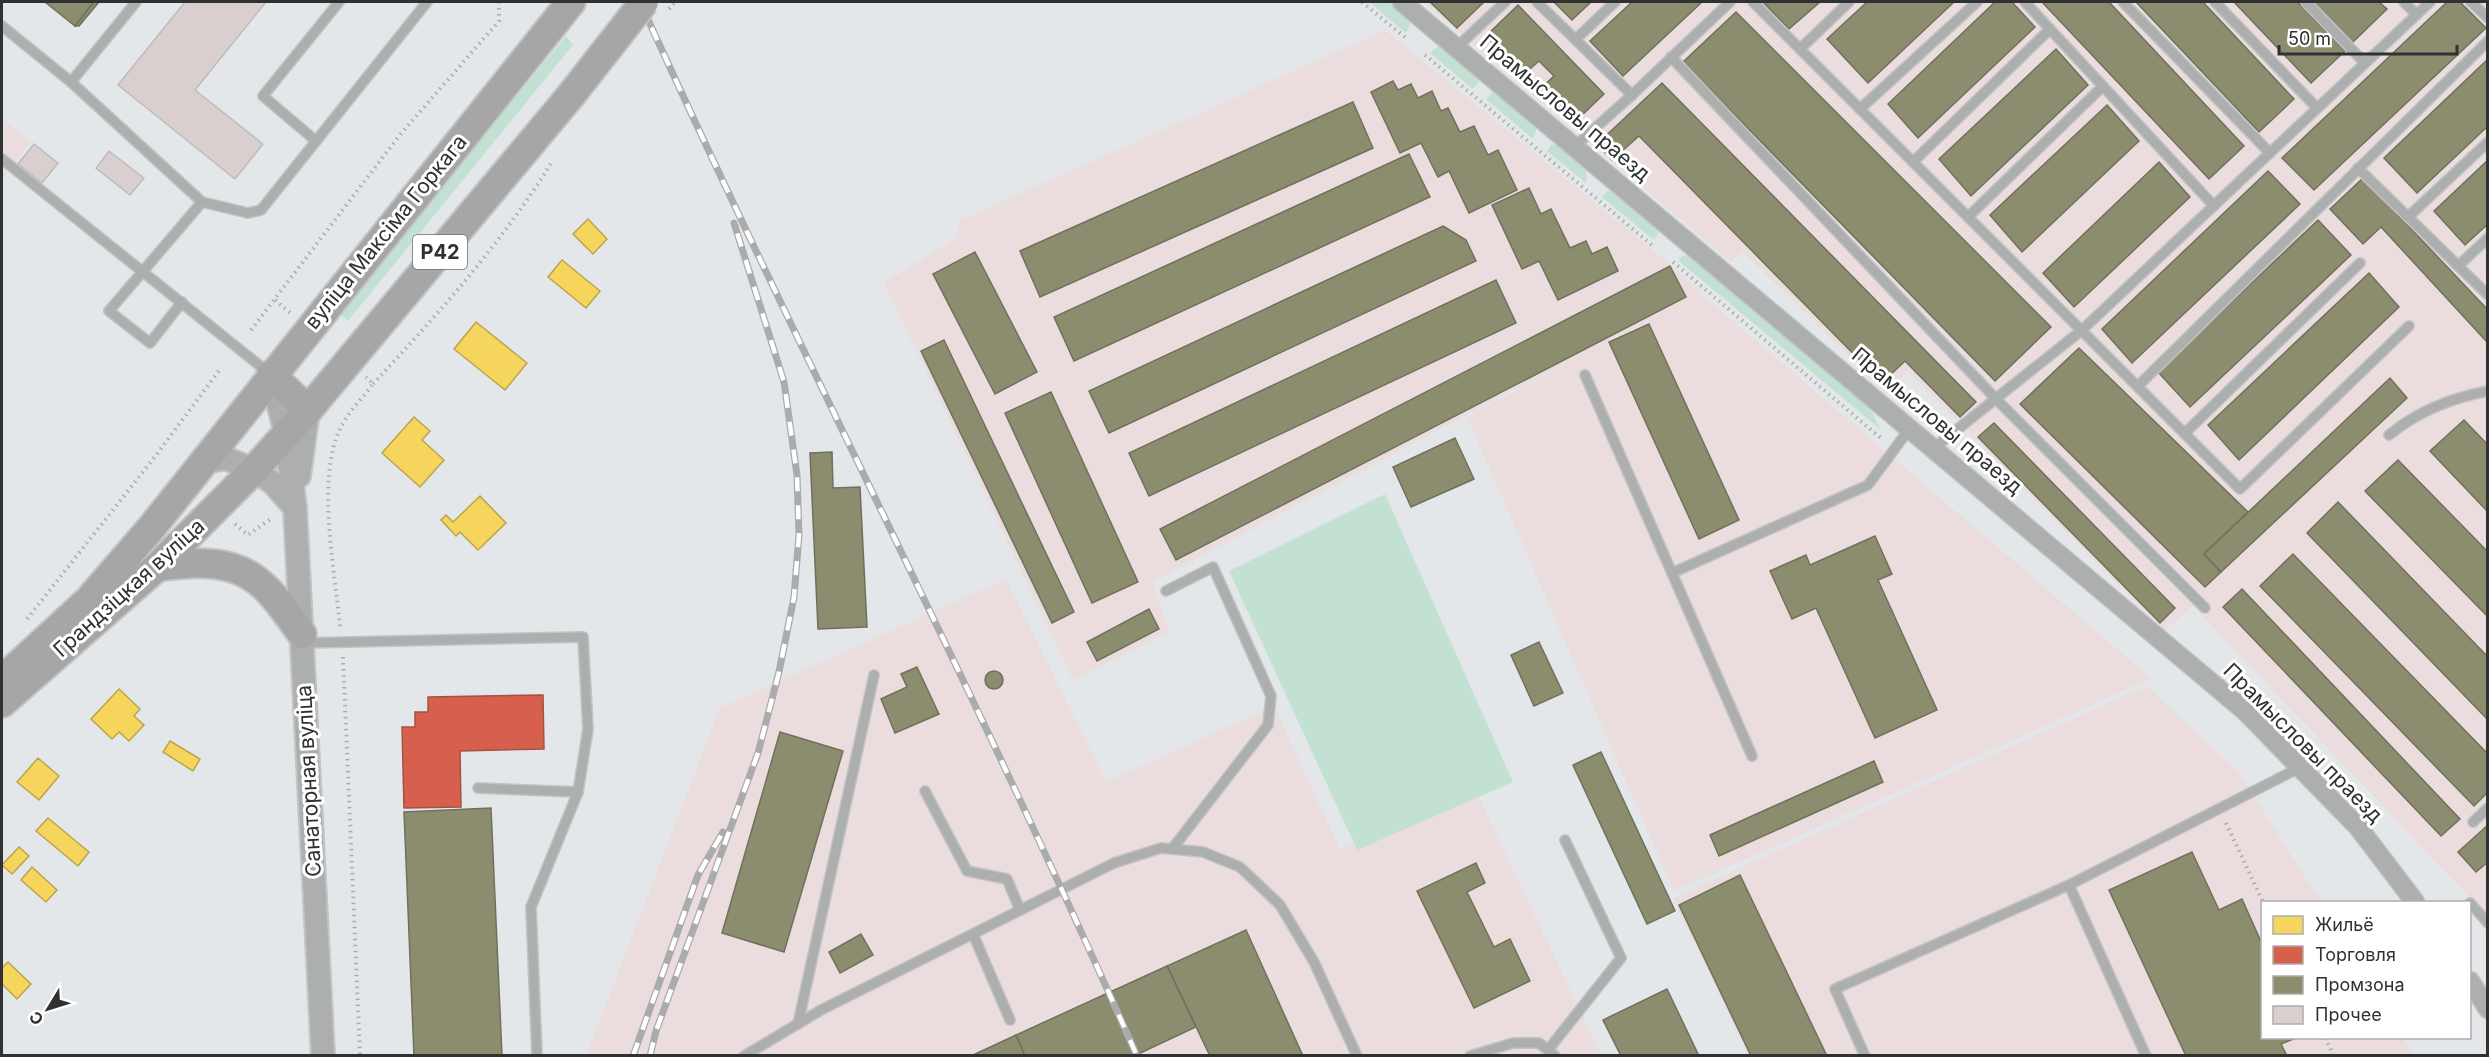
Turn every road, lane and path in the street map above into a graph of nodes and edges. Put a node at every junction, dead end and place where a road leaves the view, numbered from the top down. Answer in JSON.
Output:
{"nodes":[{"id":1,"x":136,"y":2,"type":"edge"},
{"id":2,"x":339,"y":2,"type":"edge"},
{"id":3,"x":427,"y":2,"type":"edge"},
{"id":4,"x":499,"y":2,"type":"edge"},
{"id":5,"x":571,"y":2,"type":"edge"},
{"id":6,"x":644,"y":2,"type":"edge"},
{"id":7,"x":1362,"y":2,"type":"edge"},
{"id":8,"x":1402,"y":2,"type":"edge"},
{"id":9,"x":1505,"y":2,"type":"edge"},
{"id":10,"x":1537,"y":2,"type":"edge"},
{"id":11,"x":1615,"y":2,"type":"edge"},
{"id":12,"x":1730,"y":2,"type":"edge"},
{"id":13,"x":1752,"y":2,"type":"edge"},
{"id":14,"x":1849,"y":2,"type":"edge"},
{"id":15,"x":1977,"y":2,"type":"edge"},
{"id":16,"x":2025,"y":2,"type":"edge"},
{"id":17,"x":2123,"y":2,"type":"edge"},
{"id":18,"x":2215,"y":2,"type":"edge"},
{"id":19,"x":2306,"y":2,"type":"edge"},
{"id":20,"x":2404,"y":2,"type":"edge"},
{"id":21,"x":2430,"y":2,"type":"edge"},
{"id":22,"x":2471,"y":2,"type":"edge"},
{"id":23,"x":2416,"y":14,"type":"junction"},
{"id":24,"x":2487,"y":18,"type":"edge"},
{"id":25,"x":2,"y":26,"type":"edge"},
{"id":26,"x":2050,"y":29,"type":"junction"},
{"id":27,"x":1406,"y":38,"type":"dead end"},
{"id":28,"x":1576,"y":39,"type":"junction"},
{"id":29,"x":2487,"y":41,"type":"edge"},
{"id":30,"x":1457,"y":47,"type":"junction"},
{"id":31,"x":1800,"y":49,"type":"junction"},
{"id":32,"x":1425,"y":55,"type":"dead end"},
{"id":33,"x":1671,"y":57,"type":"junction"},
{"id":34,"x":2364,"y":62,"type":"junction"},
{"id":35,"x":72,"y":82,"type":"junction"},
{"id":36,"x":2103,"y":87,"type":"junction"},
{"id":37,"x":1632,"y":95,"type":"junction"},
{"id":38,"x":2317,"y":108,"type":"junction"},
{"id":39,"x":1860,"y":109,"type":"junction"},
{"id":40,"x":316,"y":141,"type":"junction"},
{"id":41,"x":2487,"y":142,"type":"edge"},
{"id":42,"x":1575,"y":146,"type":"junction"},
{"id":43,"x":2270,"y":153,"type":"junction"},
{"id":44,"x":555,"y":157,"type":"dead end"},
{"id":45,"x":2,"y":159,"type":"edge"},
{"id":46,"x":1913,"y":162,"type":"junction"},
{"id":47,"x":2358,"y":168,"type":"junction"},
{"id":48,"x":202,"y":202,"type":"junction"},
{"id":49,"x":2214,"y":206,"type":"junction"},
{"id":50,"x":1968,"y":217,"type":"junction"},
{"id":51,"x":2408,"y":217,"type":"junction"},
{"id":52,"x":2487,"y":238,"type":"edge"},
{"id":53,"x":1653,"y":246,"type":"dead end"},
{"id":54,"x":1673,"y":262,"type":"dead end"},
{"id":55,"x":2360,"y":263,"type":"dead end"},
{"id":56,"x":2458,"y":266,"type":"junction"},
{"id":57,"x":143,"y":271,"type":"junction"},
{"id":58,"x":2487,"y":295,"type":"edge"},
{"id":59,"x":274,"y":300,"type":"junction"},
{"id":60,"x":182,"y":303,"type":"junction"},
{"id":61,"x":292,"y":316,"type":"dead end"},
{"id":62,"x":2409,"y":326,"type":"dead end"},
{"id":63,"x":251,"y":330,"type":"dead end"},
{"id":64,"x":2082,"y":330,"type":"junction"},
{"id":65,"x":221,"y":368,"type":"dead end"},
{"id":66,"x":361,"y":373,"type":"dead end"},
{"id":67,"x":271,"y":375,"type":"junction"},
{"id":68,"x":1585,"y":375,"type":"dead end"},
{"id":69,"x":373,"y":384,"type":"junction"},
{"id":70,"x":2138,"y":386,"type":"junction"},
{"id":71,"x":2487,"y":391,"type":"edge"},
{"id":72,"x":1996,"y":399,"type":"junction"},
{"id":73,"x":308,"y":410,"type":"junction"},
{"id":74,"x":1910,"y":428,"type":"junction"},
{"id":75,"x":2185,"y":433,"type":"junction"},
{"id":76,"x":286,"y":434,"type":"junction"},
{"id":77,"x":2389,"y":435,"type":"dead end"},
{"id":78,"x":1888,"y":443,"type":"dead end"},
{"id":79,"x":1934,"y":448,"type":"junction"},
{"id":80,"x":202,"y":463,"type":"junction"},
{"id":81,"x":254,"y":470,"type":"junction"},
{"id":82,"x":295,"y":507,"type":"junction"},
{"id":83,"x":272,"y":518,"type":"dead end"},
{"id":84,"x":248,"y":535,"type":"dead end"},
{"id":85,"x":157,"y":567,"type":"junction"},
{"id":86,"x":1672,"y":573,"type":"junction"},
{"id":87,"x":1166,"y":591,"type":"dead end"},
{"id":88,"x":2205,"y":608,"type":"dead end"},
{"id":89,"x":24,"y":623,"type":"dead end"},
{"id":90,"x":302,"y":638,"type":"junction"},
{"id":91,"x":342,"y":642,"type":"junction"},
{"id":92,"x":874,"y":675,"type":"dead end"},
{"id":93,"x":2,"y":680,"type":"edge"},
{"id":94,"x":2,"y":703,"type":"edge"},
{"id":95,"x":1752,"y":756,"type":"dead end"},
{"id":96,"x":2301,"y":767,"type":"junction"},
{"id":97,"x":478,"y":788,"type":"dead end"},
{"id":98,"x":925,"y":791,"type":"dead end"},
{"id":99,"x":578,"y":792,"type":"junction"},
{"id":100,"x":2487,"y":808,"type":"edge"},
{"id":101,"x":2219,"y":809,"type":"junction"},
{"id":102,"x":2473,"y":822,"type":"dead end"},
{"id":103,"x":1565,"y":840,"type":"dead end"},
{"id":104,"x":1172,"y":849,"type":"junction"},
{"id":105,"x":2069,"y":885,"type":"junction"},
{"id":106,"x":2262,"y":901,"type":"edge"},
{"id":107,"x":2414,"y":901,"type":"edge"},
{"id":108,"x":2471,"y":905,"type":"edge"},
{"id":109,"x":1020,"y":910,"type":"junction"},
{"id":110,"x":2487,"y":923,"type":"edge"},
{"id":111,"x":973,"y":934,"type":"junction"},
{"id":112,"x":2471,"y":984,"type":"edge"},
{"id":113,"x":2487,"y":1009,"type":"edge"},
{"id":114,"x":1011,"y":1020,"type":"dead end"},
{"id":115,"x":798,"y":1024,"type":"junction"},
{"id":116,"x":2326,"y":1039,"type":"edge"},
{"id":117,"x":1551,"y":1053,"type":"edge"},
{"id":118,"x":323,"y":1056,"type":"edge"},
{"id":119,"x":360,"y":1056,"type":"edge"},
{"id":120,"x":537,"y":1056,"type":"edge"},
{"id":121,"x":744,"y":1056,"type":"edge"},
{"id":122,"x":1357,"y":1056,"type":"edge"},
{"id":123,"x":1470,"y":1056,"type":"edge"},
{"id":124,"x":1865,"y":1056,"type":"edge"},
{"id":125,"x":2146,"y":1056,"type":"edge"},
{"id":126,"x":2334,"y":1056,"type":"edge"}],
"edges":[{"from":1,"to":35,"type":"lane"},
{"from":2,"to":40,"type":"lane"},
{"from":3,"to":40,"type":"lane"},
{"from":4,"to":59,"type":"path"},
{"from":5,"to":67,"type":"main road","name":"вуліца Максіма Горкага","number":"Р42"},
{"from":6,"to":73,"type":"main road","number":"Р42","bridge":true},
{"from":7,"to":27,"type":"path"},
{"from":8,"to":30,"type":"street","name":"Прамысловы праезд"},
{"from":9,"to":30,"type":"lane"},
{"from":10,"to":28,"type":"lane"},
{"from":11,"to":28,"type":"lane"},
{"from":12,"to":33,"type":"lane"},
{"from":13,"to":31,"type":"lane"},
{"from":14,"to":31,"type":"lane"},
{"from":15,"to":39,"type":"lane"},
{"from":16,"to":26,"type":"lane"},
{"from":17,"to":43,"type":"lane"},
{"from":18,"to":38,"type":"lane"},
{"from":19,"to":34,"type":"lane"},
{"from":20,"to":23,"type":"lane"},
{"from":21,"to":23,"type":"lane"},
{"from":22,"to":24,"type":"lane"},
{"from":23,"to":34,"type":"lane"},
{"from":25,"to":35,"type":"lane"},
{"from":26,"to":36,"type":"lane"},
{"from":26,"to":46,"type":"lane"},
{"from":28,"to":37,"type":"lane"},
{"from":29,"to":47,"type":"lane"},
{"from":30,"to":42,"type":"street","name":"Прамысловы праезд"},
{"from":31,"to":39,"type":"lane"},
{"from":32,"to":53,"type":"path"},
{"from":33,"to":37,"type":"lane"},
{"from":33,"to":72,"type":"lane"},
{"from":34,"to":38,"type":"lane"},
{"from":35,"to":48,"type":"lane"},
{"from":36,"to":49,"type":"lane"},
{"from":36,"to":50,"type":"lane"},
{"from":37,"to":42,"type":"lane"},
{"from":38,"to":43,"type":"lane"},
{"from":39,"to":46,"type":"lane"},
{"from":40,"to":48,"type":"lane"},
{"from":41,"to":51,"type":"lane"},
{"from":42,"to":74,"type":"street","name":"Прамысловы праезд"},
{"from":43,"to":49,"type":"lane"},
{"from":44,"to":69,"type":"path"},
{"from":45,"to":57,"type":"lane"},
{"from":46,"to":50,"type":"lane"},
{"from":47,"to":51,"type":"lane"},
{"from":47,"to":70,"type":"lane"},
{"from":48,"to":57,"type":"lane"},
{"from":49,"to":64,"type":"lane"},
{"from":50,"to":64,"type":"lane"},
{"from":51,"to":56,"type":"lane"},
{"from":52,"to":56,"type":"lane"},
{"from":54,"to":78,"type":"path"},
{"from":55,"to":75,"type":"lane"},
{"from":56,"to":58,"type":"lane"},
{"from":57,"to":60,"type":"lane"},
{"from":57,"to":60,"type":"lane"},
{"from":59,"to":61,"type":"path"},
{"from":59,"to":63,"type":"path"},
{"from":60,"to":67,"type":"lane"},
{"from":62,"to":75,"type":"lane"},
{"from":64,"to":70,"type":"lane"},
{"from":64,"to":72,"type":"lane"},
{"from":65,"to":89,"type":"path"},
{"from":66,"to":69,"type":"path"},
{"from":67,"to":73,"type":"main road"},
{"from":67,"to":76,"type":"street"},
{"from":67,"to":80,"type":"main road","name":"вуліца Максіма Горкага","number":"Р42"},
{"from":68,"to":86,"type":"lane"},
{"from":69,"to":91,"type":"path"},
{"from":70,"to":75,"type":"lane"},
{"from":71,"to":77,"type":"lane"},
{"from":72,"to":79,"type":"lane"},
{"from":72,"to":88,"type":"lane"},
{"from":73,"to":76,"type":"main road","number":"Р42"},
{"from":73,"to":82,"type":"street"},
{"from":74,"to":79,"type":"street","name":"Прамысловы праезд"},
{"from":74,"to":86,"type":"lane"},
{"from":76,"to":81,"type":"main road","number":"Р42"},
{"from":76,"to":82,"type":"street"},
{"from":79,"to":96,"type":"street","name":"Прамысловы праезд"},
{"from":80,"to":81,"type":"street"},
{"from":80,"to":93,"type":"main road","name":"Грандзіцкая вуліца","number":"Р42"},
{"from":81,"to":82,"type":"street"},
{"from":81,"to":85,"type":"main road","name":"Грандзіцкая вуліца","number":"Р42"},
{"from":82,"to":90,"type":"street","name":"Санаторная вуліца"},
{"from":83,"to":84,"type":"path"},
{"from":85,"to":90,"type":"main road"},
{"from":85,"to":94,"type":"main road","name":"Грандзіцкая вуліца","number":"Р42"},
{"from":86,"to":95,"type":"lane"},
{"from":87,"to":104,"type":"lane"},
{"from":90,"to":91,"type":"lane"},
{"from":90,"to":118,"type":"street","name":"Санаторная вуліца"},
{"from":91,"to":99,"type":"lane"},
{"from":91,"to":119,"type":"path"},
{"from":92,"to":115,"type":"lane"},
{"from":96,"to":101,"type":"lane"},
{"from":96,"to":107,"type":"street","name":"Прамысловы праезд"},
{"from":97,"to":99,"type":"lane"},
{"from":98,"to":109,"type":"lane"},
{"from":99,"to":120,"type":"lane"},
{"from":100,"to":102,"type":"lane"},
{"from":101,"to":105,"type":"lane"},
{"from":101,"to":106,"type":"path"},
{"from":103,"to":117,"type":"lane"},
{"from":104,"to":109,"type":"lane"},
{"from":104,"to":122,"type":"lane"},
{"from":105,"to":124,"type":"lane"},
{"from":105,"to":125,"type":"lane"},
{"from":108,"to":110,"type":"lane"},
{"from":109,"to":111,"type":"lane"},
{"from":111,"to":114,"type":"lane"},
{"from":111,"to":115,"type":"lane"},
{"from":112,"to":113,"type":"street"},
{"from":115,"to":121,"type":"lane"},
{"from":116,"to":126,"type":"path"},
{"from":117,"to":123,"type":"lane"}]}
